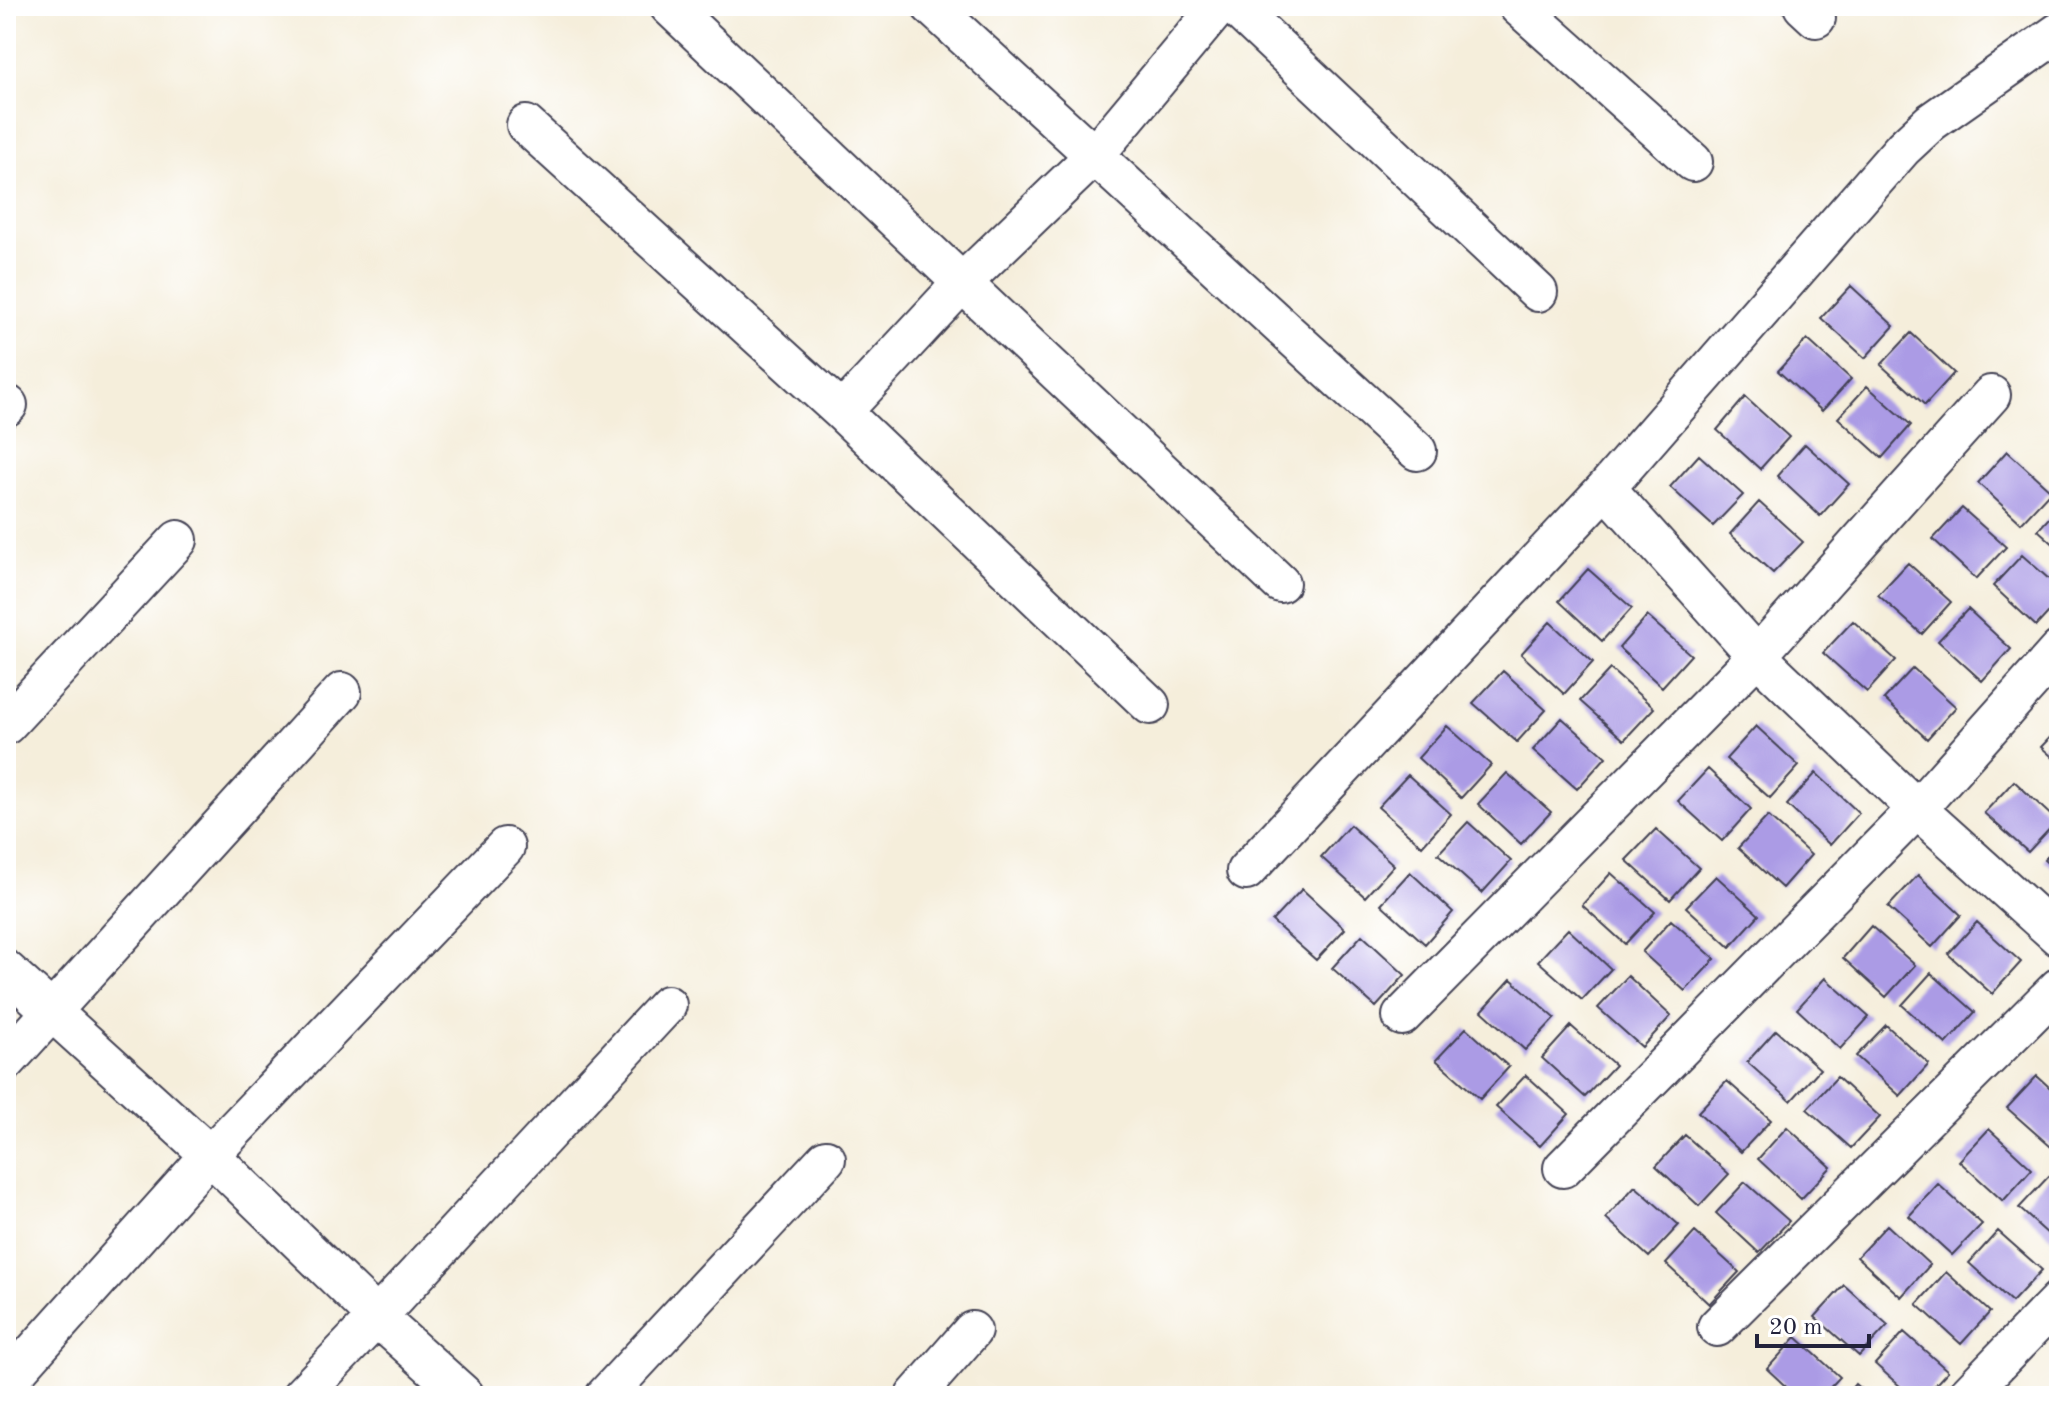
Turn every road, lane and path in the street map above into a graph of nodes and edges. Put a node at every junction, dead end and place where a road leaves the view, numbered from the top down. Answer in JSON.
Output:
{"nodes":[{"id":1,"x":669,"y":6,"type":"edge"},
{"id":2,"x":931,"y":6,"type":"edge"},
{"id":3,"x":1518,"y":6,"type":"edge"},
{"id":4,"x":1220,"y":7,"type":"edge"},
{"id":5,"x":2059,"y":32,"type":"edge"},
{"id":6,"x":526,"y":125,"type":"dead end"},
{"id":7,"x":1094,"y":156,"type":"junction"},
{"id":8,"x":1693,"y":162,"type":"dead end"},
{"id":9,"x":962,"y":283,"type":"junction"},
{"id":10,"x":1538,"y":292,"type":"dead end"},
{"id":11,"x":1991,"y":395,"type":"dead end"},
{"id":12,"x":842,"y":412,"type":"junction"},
{"id":13,"x":1417,"y":451,"type":"dead end"},
{"id":14,"x":1606,"y":488,"type":"junction"},
{"id":15,"x":178,"y":540,"type":"dead end"},
{"id":16,"x":1280,"y":583,"type":"dead end"},
{"id":17,"x":2059,"y":650,"type":"edge"},
{"id":18,"x":1757,"y":656,"type":"junction"},
{"id":19,"x":342,"y":692,"type":"dead end"},
{"id":20,"x":1150,"y":705,"type":"dead end"},
{"id":21,"x":6,"y":725,"type":"edge"},
{"id":22,"x":1917,"y":809,"type":"junction"},
{"id":23,"x":505,"y":847,"type":"dead end"},
{"id":24,"x":1246,"y":871,"type":"dead end"},
{"id":25,"x":2059,"y":937,"type":"edge"},
{"id":26,"x":6,"y":970,"type":"edge"},
{"id":27,"x":2059,"y":987,"type":"edge"},
{"id":28,"x":667,"y":1005,"type":"dead end"},
{"id":29,"x":52,"y":1013,"type":"junction"},
{"id":30,"x":1402,"y":1016,"type":"dead end"},
{"id":31,"x":6,"y":1062,"type":"edge"},
{"id":32,"x":210,"y":1155,"type":"junction"},
{"id":33,"x":826,"y":1159,"type":"dead end"},
{"id":34,"x":1563,"y":1168,"type":"dead end"},
{"id":35,"x":2059,"y":1300,"type":"edge"},
{"id":36,"x":377,"y":1317,"type":"junction"},
{"id":37,"x":1717,"y":1327,"type":"dead end"},
{"id":38,"x":972,"y":1331,"type":"dead end"},
{"id":39,"x":6,"y":1383,"type":"edge"},
{"id":40,"x":301,"y":1396,"type":"edge"},
{"id":41,"x":465,"y":1396,"type":"edge"},
{"id":42,"x":605,"y":1396,"type":"edge"},
{"id":43,"x":915,"y":1396,"type":"edge"},
{"id":44,"x":1966,"y":1396,"type":"edge"}],
"edges":[{"from":1,"to":9,"type":"street"},
{"from":2,"to":7,"type":"street"},
{"from":3,"to":8,"type":"street"},
{"from":4,"to":7,"type":"street"},
{"from":4,"to":10,"type":"street"},
{"from":5,"to":14,"type":"street"},
{"from":6,"to":12,"type":"street"},
{"from":7,"to":9,"type":"street"},
{"from":7,"to":13,"type":"street"},
{"from":9,"to":12,"type":"street"},
{"from":9,"to":16,"type":"street"},
{"from":11,"to":18,"type":"street"},
{"from":12,"to":20,"type":"street"},
{"from":14,"to":18,"type":"street"},
{"from":14,"to":24,"type":"street"},
{"from":15,"to":21,"type":"street"},
{"from":17,"to":22,"type":"street"},
{"from":18,"to":22,"type":"street"},
{"from":18,"to":30,"type":"street"},
{"from":19,"to":29,"type":"street"},
{"from":22,"to":25,"type":"street"},
{"from":22,"to":34,"type":"street"},
{"from":23,"to":32,"type":"street"},
{"from":26,"to":29,"type":"street"},
{"from":27,"to":37,"type":"street"},
{"from":28,"to":36,"type":"street"},
{"from":29,"to":31,"type":"street"},
{"from":29,"to":32,"type":"street"},
{"from":32,"to":36,"type":"street"},
{"from":32,"to":39,"type":"street"},
{"from":33,"to":42,"type":"street"},
{"from":35,"to":44,"type":"street"},
{"from":36,"to":40,"type":"street"},
{"from":36,"to":41,"type":"street"},
{"from":38,"to":43,"type":"street"}]}
